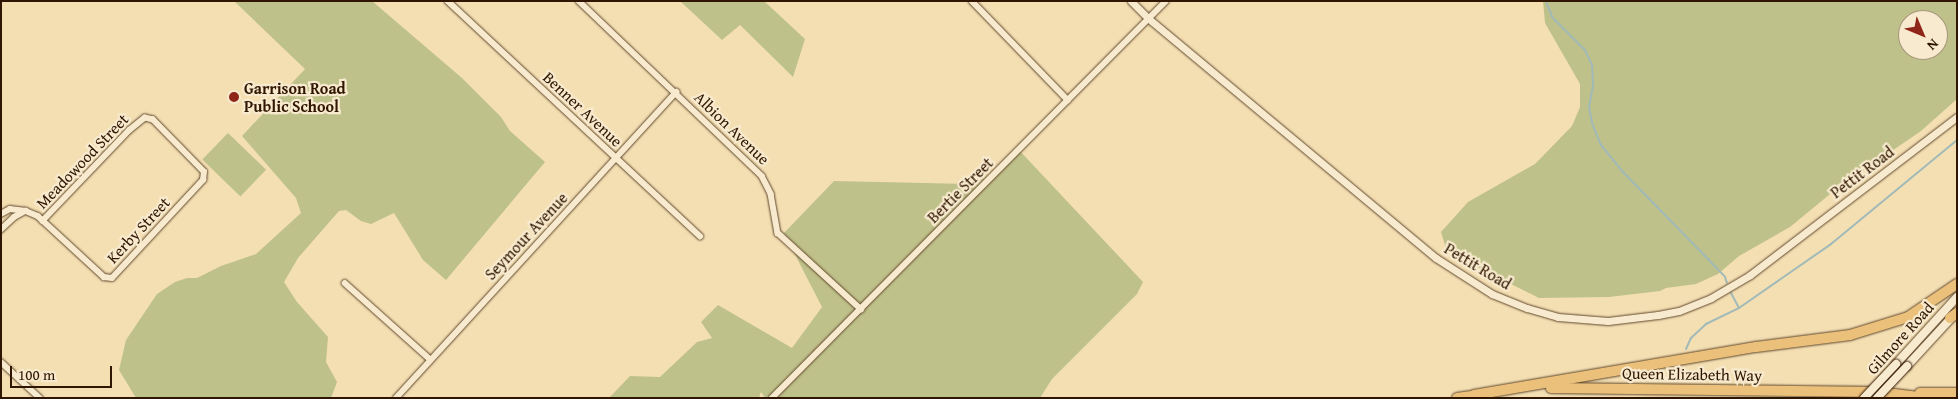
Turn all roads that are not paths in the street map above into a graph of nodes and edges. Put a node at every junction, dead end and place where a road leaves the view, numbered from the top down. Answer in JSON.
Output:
{"nodes":[{"id":1,"x":448,"y":1,"type":"edge"},
{"id":2,"x":579,"y":1,"type":"edge"},
{"id":3,"x":972,"y":1,"type":"edge"},
{"id":4,"x":1131,"y":1,"type":"edge"},
{"id":5,"x":1166,"y":1,"type":"edge"},
{"id":6,"x":1149,"y":19,"type":"junction"},
{"id":7,"x":676,"y":92,"type":"junction"},
{"id":8,"x":1068,"y":100,"type":"junction"},
{"id":9,"x":1957,"y":117,"type":"edge"},
{"id":10,"x":616,"y":158,"type":"junction"},
{"id":11,"x":204,"y":176,"type":"joint"},
{"id":12,"x":26,"y":211,"type":"junction"},
{"id":13,"x":1,"y":214,"type":"edge"},
{"id":14,"x":43,"y":221,"type":"junction"},
{"id":15,"x":1,"y":230,"type":"edge"},
{"id":16,"x":700,"y":236,"type":"dead end"},
{"id":17,"x":345,"y":284,"type":"dead end"},
{"id":18,"x":1957,"y":284,"type":"edge"},
{"id":19,"x":1957,"y":297,"type":"edge"},
{"id":20,"x":861,"y":309,"type":"junction"},
{"id":21,"x":1955,"y":314,"type":"edge"},
{"id":22,"x":430,"y":360,"type":"junction"},
{"id":23,"x":1,"y":362,"type":"edge"},
{"id":24,"x":1957,"y":394,"type":"edge"},
{"id":25,"x":1474,"y":395,"type":"junction"},
{"id":26,"x":1877,"y":395,"type":"edge"},
{"id":27,"x":40,"y":398,"type":"edge"},
{"id":28,"x":396,"y":398,"type":"edge"},
{"id":29,"x":772,"y":398,"type":"edge"},
{"id":30,"x":1457,"y":398,"type":"edge"},
{"id":31,"x":1864,"y":398,"type":"edge"},
{"id":32,"x":1927,"y":398,"type":"edge"}],
"edges":[{"from":1,"to":10,"type":"street","name":"Benner Avenue"},
{"from":2,"to":7,"type":"street","name":"Albion Avenue"},
{"from":3,"to":8,"type":"street"},
{"from":4,"to":6,"type":"street","name":"Pettit Road"},
{"from":5,"to":6,"type":"street","name":"Bertie Street"},
{"from":6,"to":8,"type":"street","name":"Bertie Street"},
{"from":6,"to":9,"type":"street","name":"Pettit Road"},
{"from":7,"to":10,"type":"street","name":"Seymour Avenue"},
{"from":7,"to":20,"type":"street","name":"Albion Avenue"},
{"from":8,"to":20,"type":"street","name":"Bertie Street"},
{"from":10,"to":16,"type":"street","name":"Benner Avenue"},
{"from":10,"to":22,"type":"street","name":"Seymour Avenue"},
{"from":11,"to":14,"type":"street","name":"Kerby Street"},
{"from":11,"to":14,"type":"street","name":"Meadowood Street"},
{"from":12,"to":13,"type":"street"},
{"from":12,"to":14,"type":"street"},
{"from":12,"to":15,"type":"street"},
{"from":17,"to":22,"type":"street"},
{"from":18,"to":25,"type":"highway"},
{"from":19,"to":31,"type":"main road","name":"Gilmore Road","bridge":true},
{"from":20,"to":29,"type":"street","name":"Bertie Street"},
{"from":21,"to":26,"type":"main road","name":"Gilmore Road","bridge":true},
{"from":22,"to":28,"type":"street","name":"Seymour Avenue"},
{"from":23,"to":27,"type":"street"},
{"from":24,"to":26,"type":"highway"},
{"from":25,"to":26,"type":"highway","name":"Queen Elizabeth Way"},
{"from":25,"to":30,"type":"highway","name":"Queen Elizabeth Way"},
{"from":26,"to":32,"type":"highway","name":"Queen Elizabeth Way"}]}
